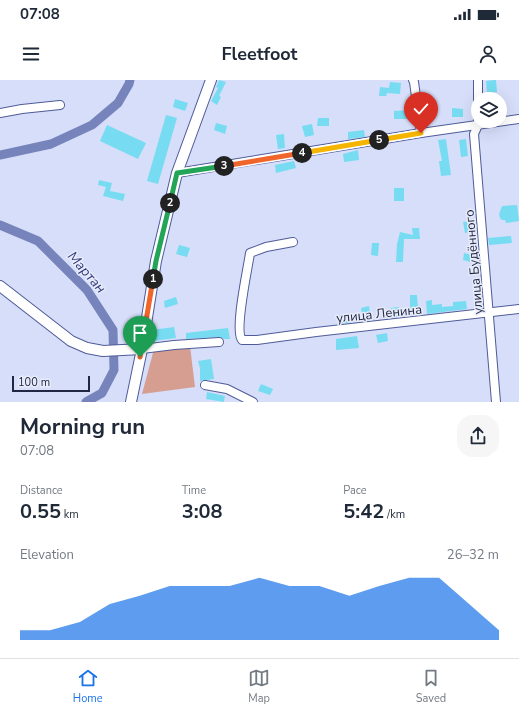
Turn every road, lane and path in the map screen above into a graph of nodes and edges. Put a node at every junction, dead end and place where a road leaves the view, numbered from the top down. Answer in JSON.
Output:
{"nodes":[{"id":1,"x":211,"y":80,"type":"edge"},
{"id":2,"x":413,"y":80,"type":"edge"},
{"id":3,"x":478,"y":80,"type":"edge"},
{"id":4,"x":478,"y":92,"type":"edge"},
{"id":5,"x":60,"y":105,"type":"dead end"},
{"id":6,"x":0,"y":113,"type":"edge"},
{"id":7,"x":519,"y":119,"type":"edge"},
{"id":8,"x":507,"y":120,"type":"edge"},
{"id":9,"x":471,"y":124,"type":"edge"},
{"id":10,"x":476,"y":128,"type":"edge"},
{"id":11,"x":421,"y":133,"type":"junction"},
{"id":12,"x":177,"y":173,"type":"junction"},
{"id":13,"x":294,"y":242,"type":"dead end"},
{"id":14,"x":0,"y":286,"type":"edge"},
{"id":15,"x":519,"y":309,"type":"edge"},
{"id":16,"x":489,"y":313,"type":"junction"},
{"id":17,"x":219,"y":342,"type":"dead end"},
{"id":18,"x":142,"y":349,"type":"junction"},
{"id":19,"x":205,"y":385,"type":"dead end"},
{"id":20,"x":132,"y":402,"type":"edge"},
{"id":21,"x":253,"y":402,"type":"edge"},
{"id":22,"x":496,"y":402,"type":"edge"}],
"edges":[{"from":1,"to":12,"type":"main road"},
{"from":2,"to":11,"type":"street"},
{"from":3,"to":4,"type":"street"},
{"from":5,"to":6,"type":"street"},
{"from":7,"to":8,"type":"street"},
{"from":9,"to":11,"type":"street"},
{"from":10,"to":16,"type":"street","name":"улица Будённого"},
{"from":11,"to":12,"type":"street"},
{"from":12,"to":18,"type":"main road"},
{"from":13,"to":16,"type":"street","name":"улица Ленина"},
{"from":14,"to":18,"type":"main road"},
{"from":15,"to":16,"type":"street","name":"улица Ленина"},
{"from":16,"to":22,"type":"street","name":"улица Будённого"},
{"from":17,"to":18,"type":"street"},
{"from":18,"to":20,"type":"main road"},
{"from":19,"to":21,"type":"street"}]}
